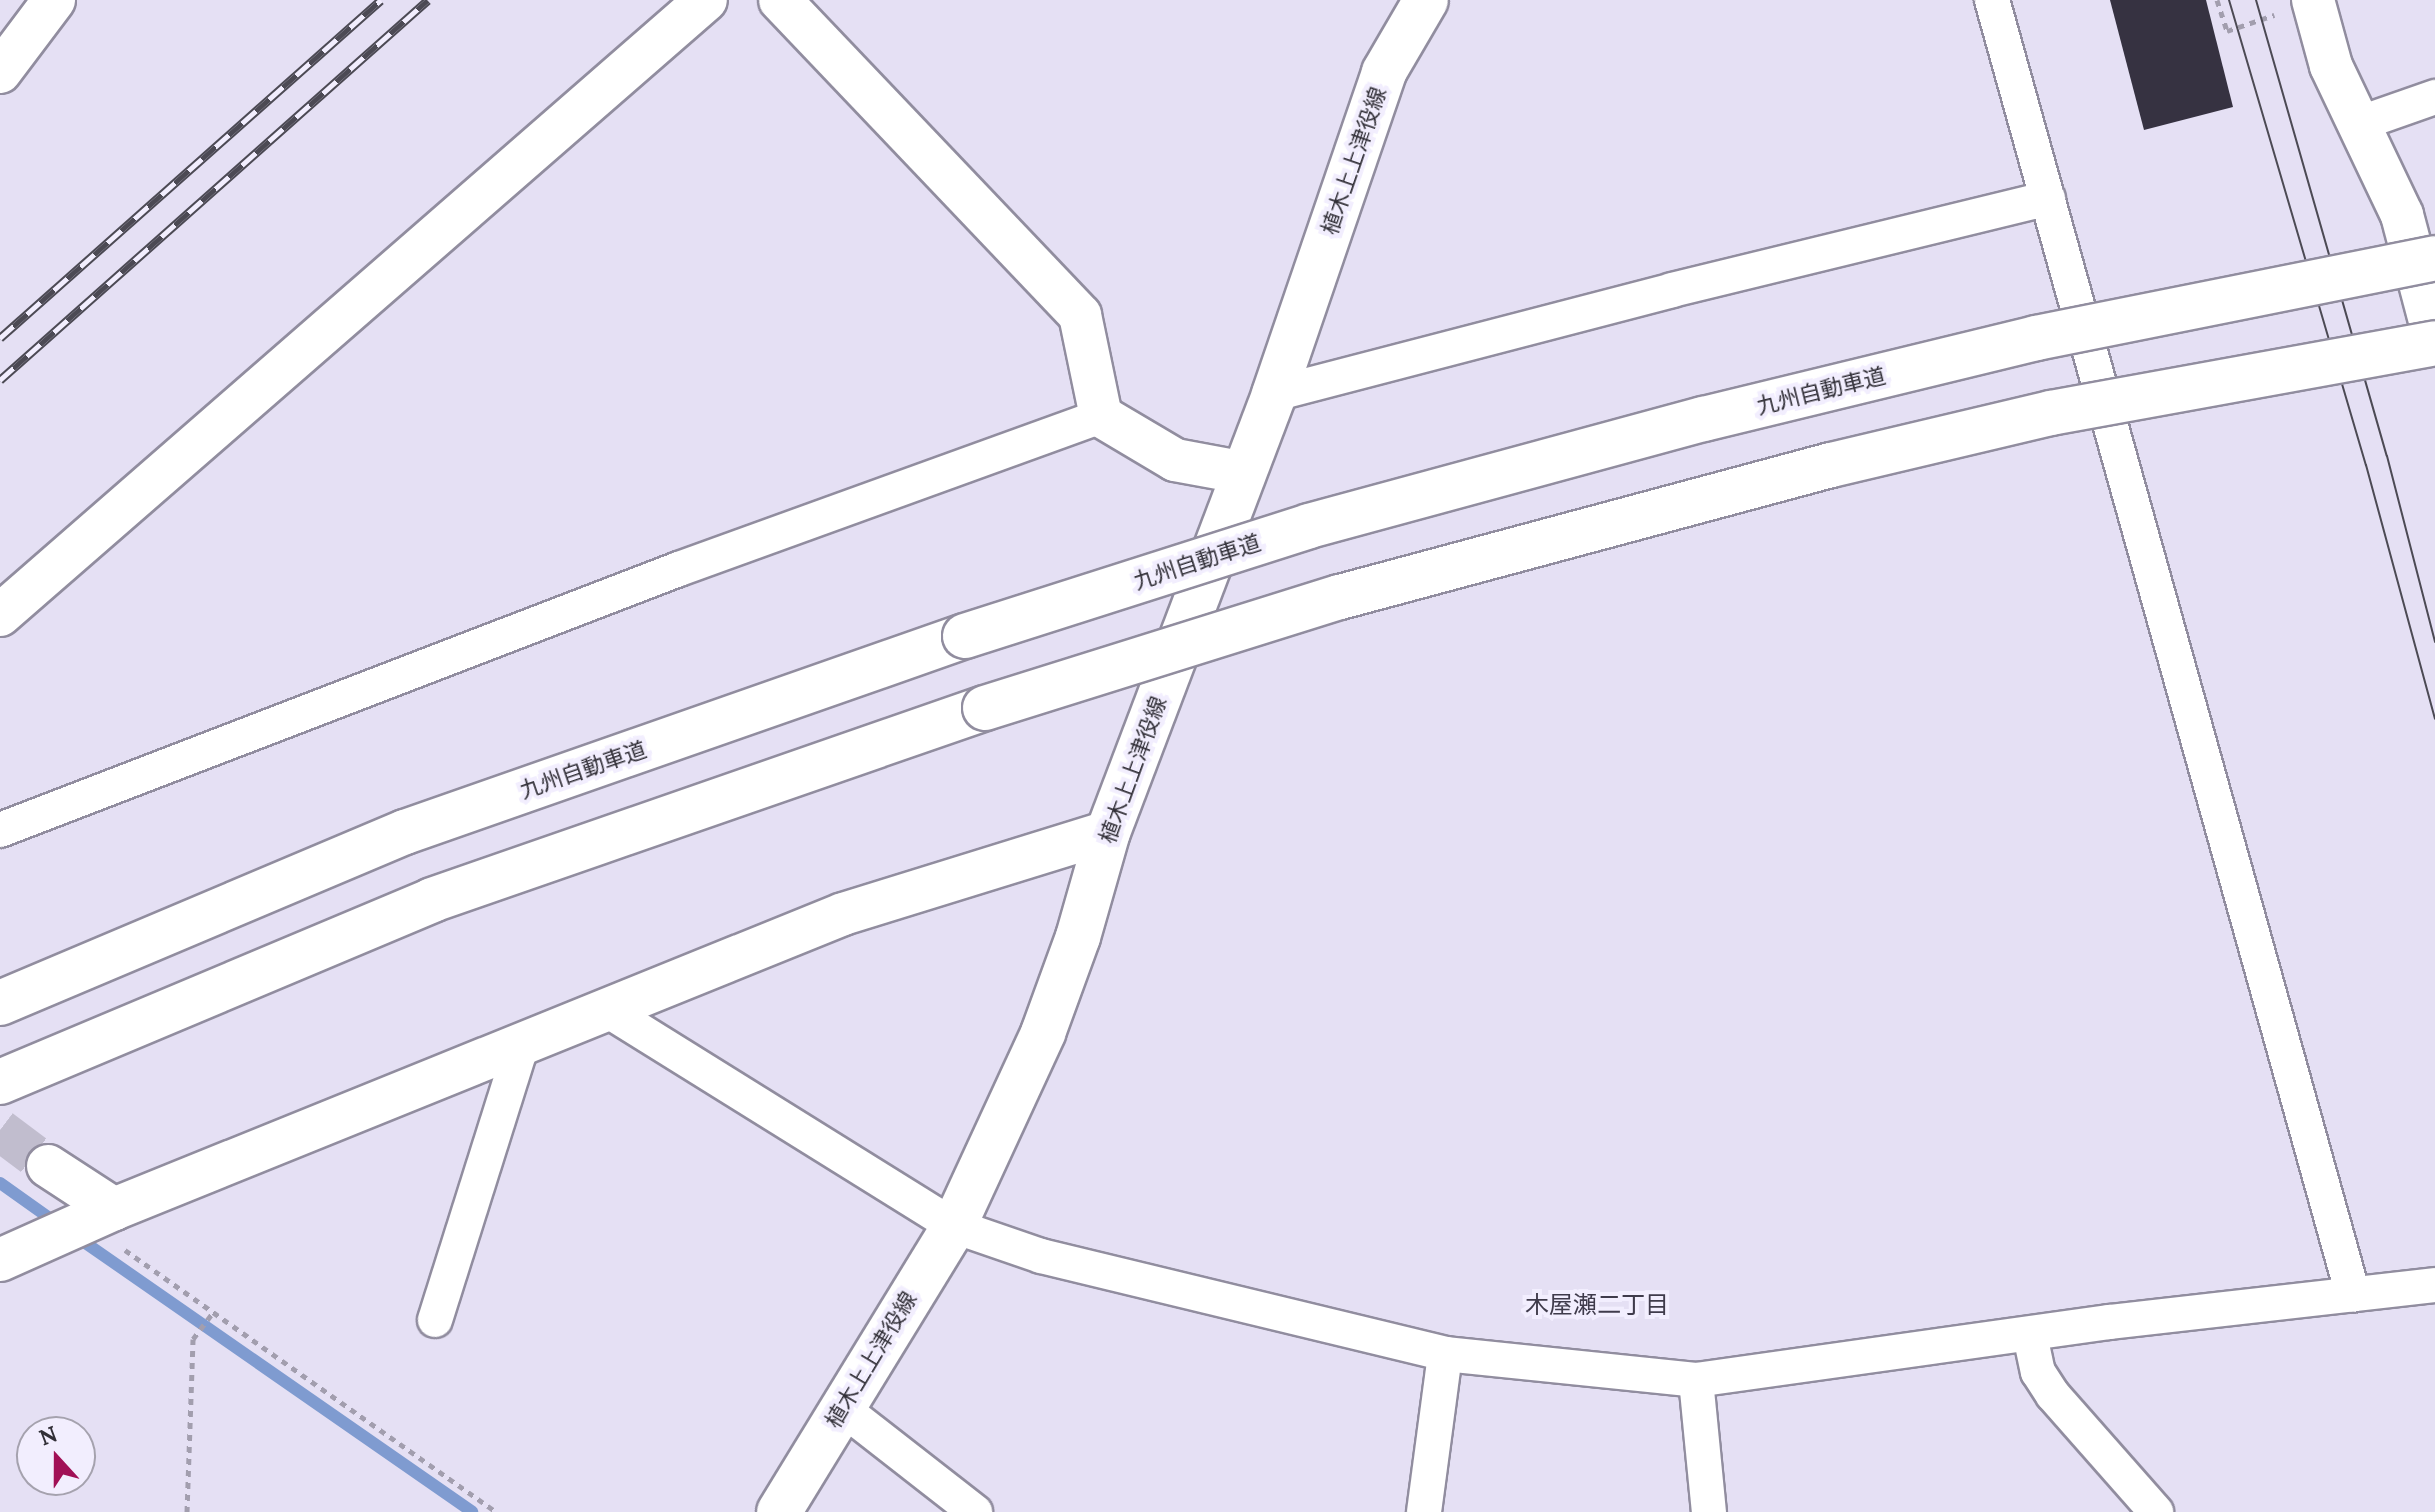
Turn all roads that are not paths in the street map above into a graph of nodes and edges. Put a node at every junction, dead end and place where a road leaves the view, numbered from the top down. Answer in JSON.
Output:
{"nodes":[{"id":1,"x":54,"y":0,"type":"edge"},
{"id":2,"x":706,"y":0,"type":"edge"},
{"id":3,"x":780,"y":0,"type":"edge"},
{"id":4,"x":1426,"y":0,"type":"edge"},
{"id":5,"x":1992,"y":0,"type":"edge"},
{"id":6,"x":2294,"y":7,"type":"edge"},
{"id":7,"x":7,"y":46,"type":"edge"},
{"id":8,"x":2435,"y":97,"type":"edge"},
{"id":9,"x":2358,"y":124,"type":"junction"},
{"id":10,"x":2048,"y":198,"type":"junction"},
{"id":11,"x":2435,"y":258,"type":"edge"},
{"id":12,"x":2435,"y":342,"type":"edge"},
{"id":13,"x":1274,"y":394,"type":"junction"},
{"id":14,"x":1101,"y":416,"type":"junction"},
{"id":15,"x":1245,"y":473,"type":"junction"},
{"id":16,"x":0,"y":615,"type":"edge"},
{"id":17,"x":0,"y":830,"type":"edge"},
{"id":18,"x":1108,"y":832,"type":"junction"},
{"id":19,"x":0,"y":1003,"type":"edge"},
{"id":20,"x":607,"y":1010,"type":"junction"},
{"id":21,"x":522,"y":1044,"type":"junction"},
{"id":22,"x":0,"y":1082,"type":"edge"},
{"id":23,"x":48,"y":1166,"type":"tunnel mouth"},
{"id":24,"x":85,"y":1222,"type":"junction"},
{"id":25,"x":954,"y":1226,"type":"junction"},
{"id":26,"x":0,"y":1260,"type":"edge"},
{"id":27,"x":2435,"y":1285,"type":"edge"},
{"id":28,"x":2353,"y":1295,"type":"junction"},
{"id":29,"x":435,"y":1320,"type":"dead end"},
{"id":30,"x":2030,"y":1335,"type":"junction"},
{"id":31,"x":1445,"y":1354,"type":"junction"},
{"id":32,"x":1696,"y":1380,"type":"junction"},
{"id":33,"x":842,"y":1408,"type":"junction"},
{"id":34,"x":779,"y":1512,"type":"edge"},
{"id":35,"x":975,"y":1512,"type":"edge"},
{"id":36,"x":1424,"y":1512,"type":"edge"},
{"id":37,"x":1709,"y":1512,"type":"edge"},
{"id":38,"x":2156,"y":1512,"type":"edge"}],
"edges":[{"from":1,"to":7,"type":"street"},
{"from":2,"to":16,"type":"street"},
{"from":3,"to":14,"type":"street"},
{"from":4,"to":13,"type":"main road","name":"植木上上津役線"},
{"from":5,"to":10,"type":"street"},
{"from":6,"to":9,"type":"street"},
{"from":8,"to":9,"type":"street"},
{"from":9,"to":12,"type":"street"},
{"from":10,"to":13,"type":"street"},
{"from":10,"to":28,"type":"street"},
{"from":11,"to":19,"type":"main road","name":"九州自動車道","bridge":true},
{"from":12,"to":22,"type":"main road","bridge":true},
{"from":13,"to":15,"type":"main road","name":"植木上上津役線"},
{"from":14,"to":15,"type":"street"},
{"from":14,"to":17,"type":"street"},
{"from":15,"to":18,"type":"main road","name":"植木上上津役線"},
{"from":18,"to":20,"type":"street"},
{"from":18,"to":25,"type":"main road","name":"植木上上津役線"},
{"from":20,"to":21,"type":"street"},
{"from":20,"to":25,"type":"street"},
{"from":21,"to":24,"type":"street"},
{"from":21,"to":29,"type":"street"},
{"from":23,"to":24,"type":"street"},
{"from":24,"to":26,"type":"street"},
{"from":25,"to":31,"type":"street"},
{"from":25,"to":33,"type":"main road","name":"植木上上津役線"},
{"from":27,"to":28,"type":"street"},
{"from":28,"to":30,"type":"street"},
{"from":30,"to":32,"type":"street"},
{"from":30,"to":38,"type":"street"},
{"from":31,"to":32,"type":"street"},
{"from":31,"to":36,"type":"street"},
{"from":32,"to":37,"type":"street"},
{"from":33,"to":34,"type":"main road","name":"植木上上津役線"},
{"from":33,"to":35,"type":"street"}]}
